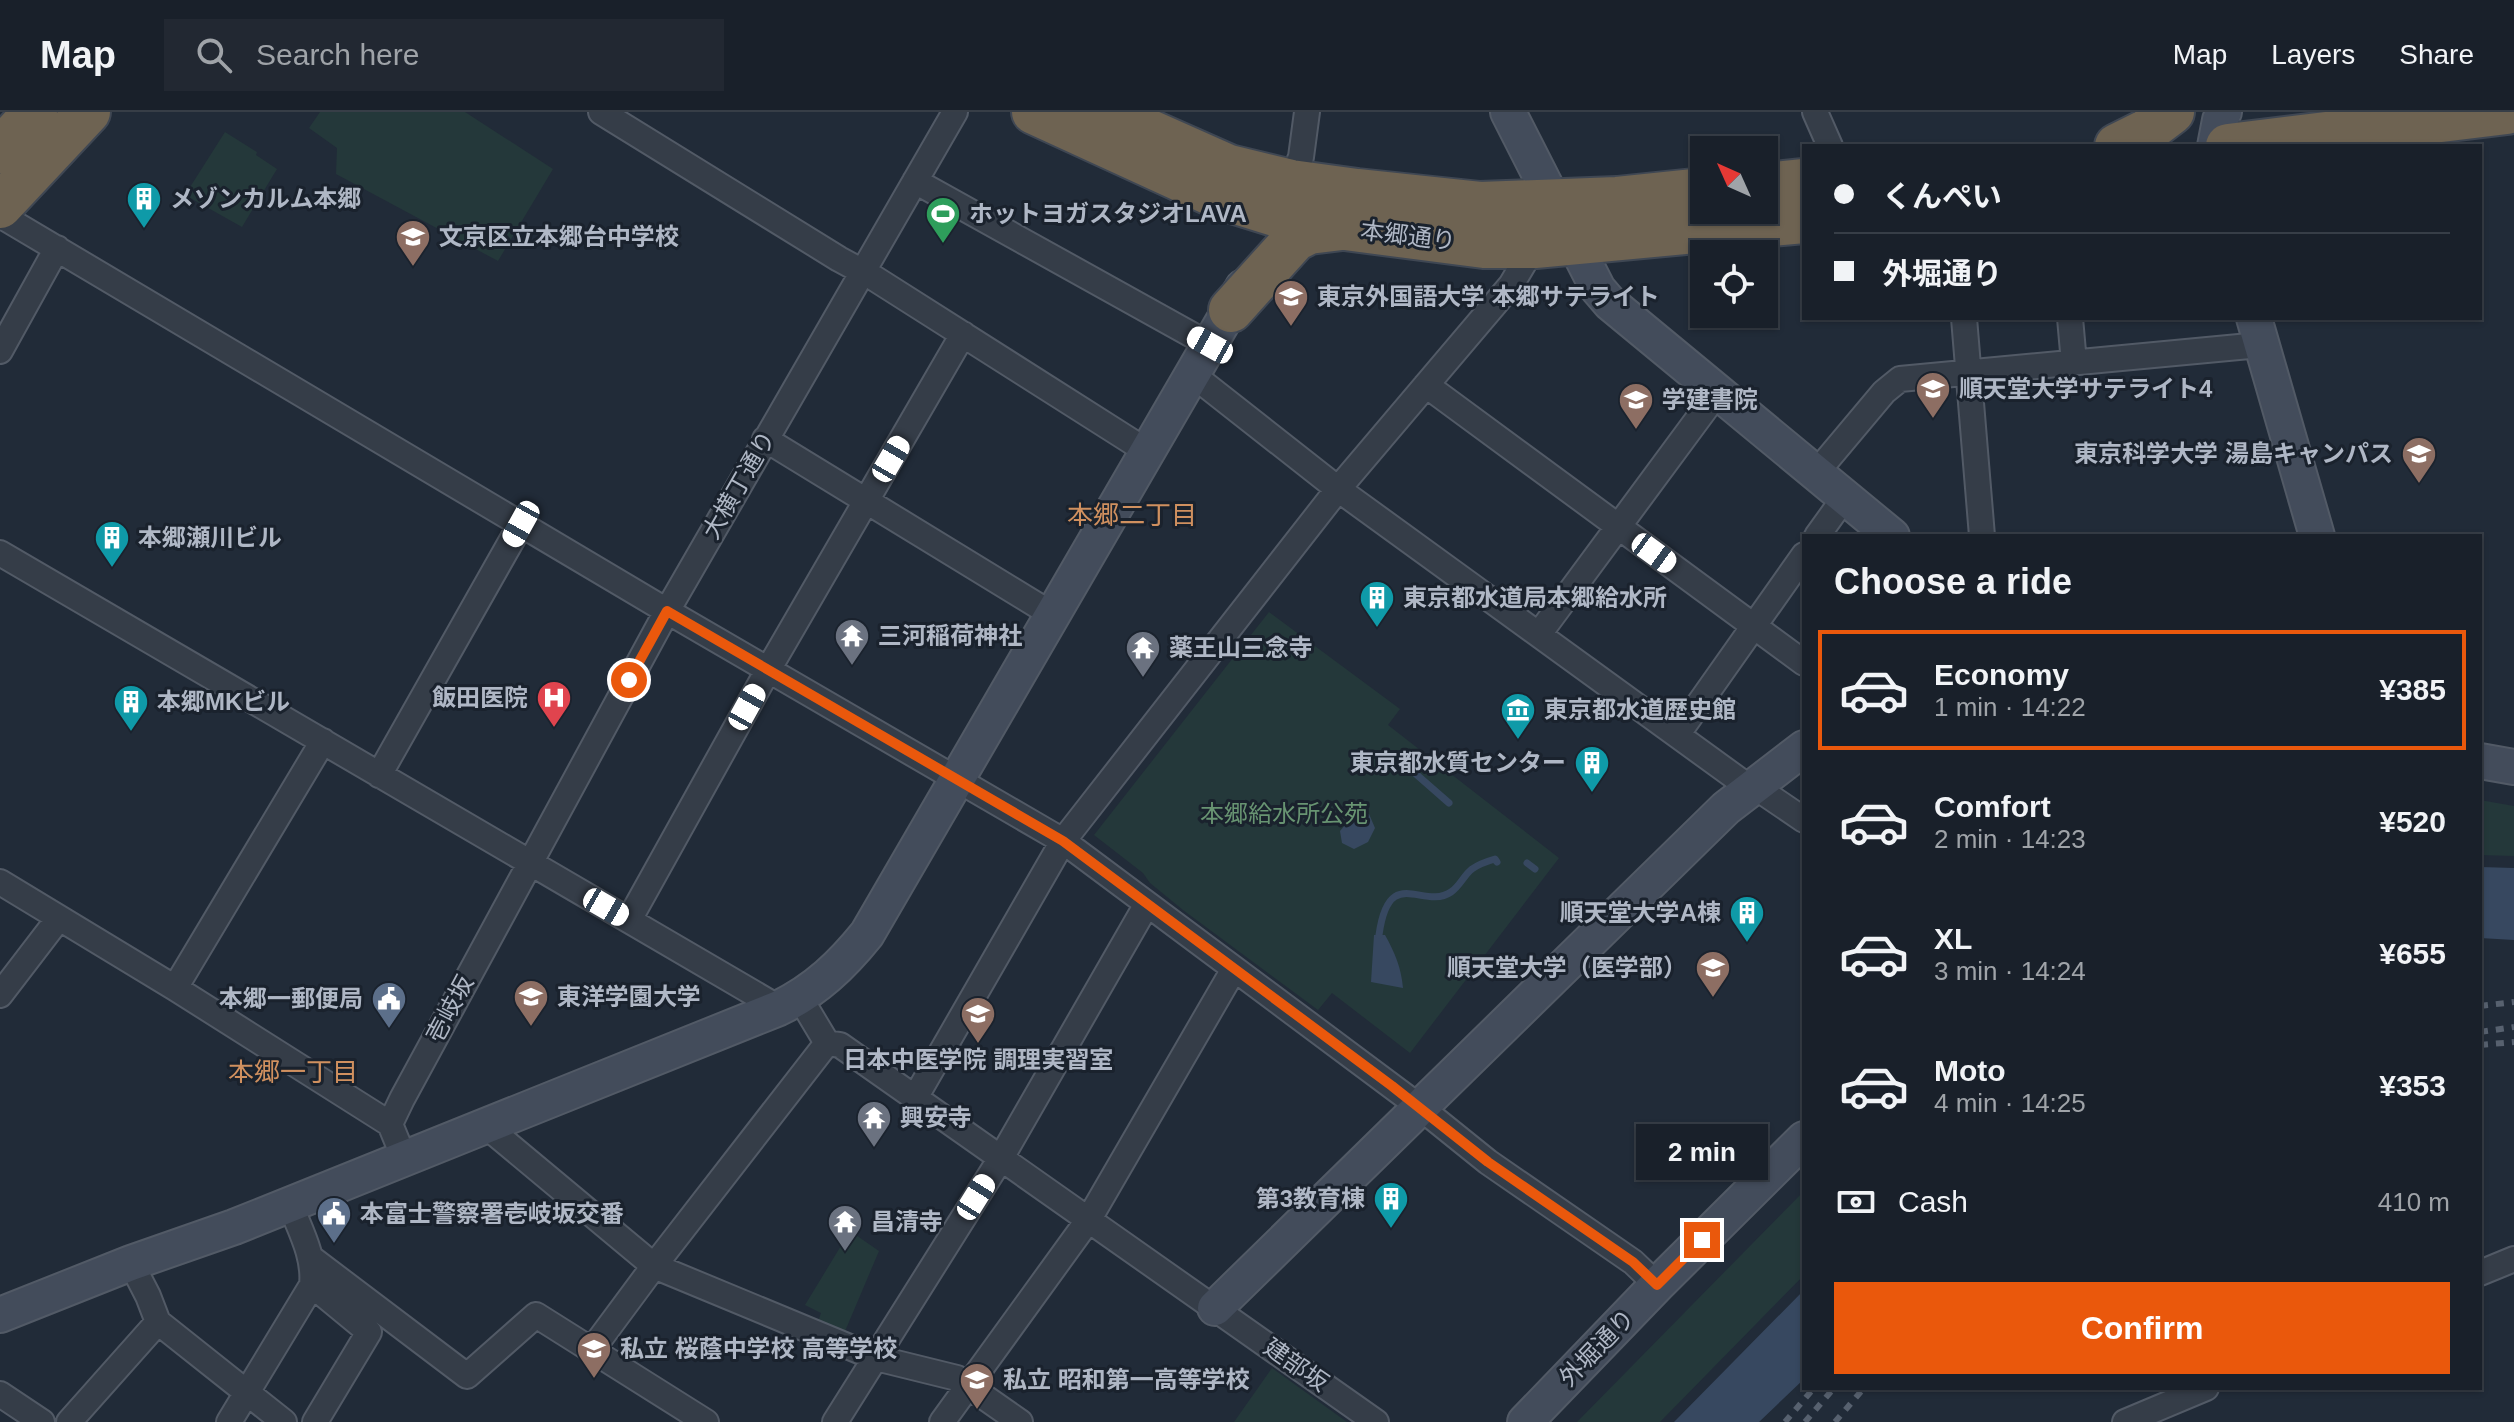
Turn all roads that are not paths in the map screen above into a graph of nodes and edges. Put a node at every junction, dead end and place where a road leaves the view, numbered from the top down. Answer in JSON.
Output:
{"nodes":[{"id":1,"x":35,"y":112,"type":"edge"},
{"id":2,"x":88,"y":112,"type":"edge"},
{"id":3,"x":955,"y":112,"type":"edge"},
{"id":4,"x":1034,"y":112,"type":"edge"},
{"id":5,"x":1105,"y":112,"type":"edge"},
{"id":6,"x":1307,"y":112,"type":"edge"},
{"id":7,"x":1508,"y":112,"type":"edge"},
{"id":8,"x":1815,"y":112,"type":"edge"},
{"id":9,"x":2172,"y":112,"type":"edge"},
{"id":10,"x":2205,"y":112,"type":"edge"},
{"id":11,"x":2224,"y":112,"type":"edge"},
{"id":12,"x":2507,"y":112,"type":"edge"},
{"id":13,"x":605,"y":113,"type":"edge"},
{"id":14,"x":2458,"y":125,"type":"edge"},
{"id":15,"x":2514,"y":141,"type":"edge"},
{"id":16,"x":1829,"y":144,"type":"edge"},
{"id":17,"x":2121,"y":144,"type":"edge"},
{"id":18,"x":2214,"y":144,"type":"edge"},
{"id":19,"x":2215,"y":144,"type":"edge"},
{"id":20,"x":2250,"y":144,"type":"edge"},
{"id":21,"x":0,"y":151,"type":"edge"},
{"id":22,"x":915,"y":181,"type":"junction"},
{"id":23,"x":1802,"y":181,"type":"edge"},
{"id":24,"x":1778,"y":184,"type":"edge"},
{"id":25,"x":1690,"y":191,"type":"edge"},
{"id":26,"x":1285,"y":198,"type":"junction"},
{"id":27,"x":1554,"y":202,"type":"junction"},
{"id":28,"x":0,"y":206,"type":"edge"},
{"id":29,"x":0,"y":215,"type":"edge"},
{"id":30,"x":1802,"y":221,"type":"edge"},
{"id":31,"x":1345,"y":228,"type":"junction"},
{"id":32,"x":1555,"y":245,"type":"junction"},
{"id":33,"x":57,"y":248,"type":"junction"},
{"id":34,"x":863,"y":271,"type":"junction"},
{"id":35,"x":1964,"y":320,"type":"edge"},
{"id":36,"x":2070,"y":320,"type":"edge"},
{"id":37,"x":1220,"y":328,"type":"junction"},
{"id":38,"x":2257,"y":331,"type":"edge"},
{"id":39,"x":963,"y":334,"type":"junction"},
{"id":40,"x":0,"y":351,"type":"edge"},
{"id":41,"x":2074,"y":363,"type":"junction"},
{"id":42,"x":1969,"y":373,"type":"junction"},
{"id":43,"x":1193,"y":375,"type":"junction"},
{"id":44,"x":1426,"y":385,"type":"junction"},
{"id":45,"x":1717,"y":393,"type":"junction"},
{"id":46,"x":765,"y":439,"type":"junction"},
{"id":47,"x":1148,"y":452,"type":"junction"},
{"id":48,"x":1816,"y":473,"type":"junction"},
{"id":49,"x":1338,"y":489,"type":"junction"},
{"id":50,"x":1845,"y":497,"type":"junction"},
{"id":51,"x":866,"y":501,"type":"junction"},
{"id":52,"x":521,"y":524,"type":"junction"},
{"id":53,"x":1618,"y":527,"type":"junction"},
{"id":54,"x":1818,"y":534,"type":"edge"},
{"id":55,"x":1890,"y":534,"type":"edge"},
{"id":56,"x":1982,"y":534,"type":"edge"},
{"id":57,"x":2316,"y":534,"type":"edge"},
{"id":58,"x":0,"y":553,"type":"edge"},
{"id":59,"x":1802,"y":558,"type":"edge"},
{"id":60,"x":667,"y":611,"type":"junction"},
{"id":61,"x":1053,"y":615,"type":"junction"},
{"id":62,"x":1754,"y":626,"type":"junction"},
{"id":63,"x":1539,"y":634,"type":"junction"},
{"id":64,"x":1802,"y":662,"type":"edge"},
{"id":65,"x":768,"y":670,"type":"junction"},
{"id":66,"x":1677,"y":735,"type":"junction"},
{"id":67,"x":323,"y":741,"type":"junction"},
{"id":68,"x":1802,"y":750,"type":"edge"},
{"id":69,"x":2482,"y":761,"type":"edge"},
{"id":70,"x":2514,"y":767,"type":"edge"},
{"id":71,"x":379,"y":775,"type":"junction"},
{"id":72,"x":957,"y":780,"type":"junction"},
{"id":73,"x":1752,"y":787,"type":"junction"},
{"id":74,"x":1802,"y":819,"type":"edge"},
{"id":75,"x":1063,"y":841,"type":"junction"},
{"id":76,"x":529,"y":862,"type":"junction"},
{"id":77,"x":0,"y":882,"type":"edge"},
{"id":78,"x":1147,"y":904,"type":"junction"},
{"id":79,"x":59,"y":918,"type":"junction"},
{"id":80,"x":629,"y":920,"type":"junction"},
{"id":81,"x":1234,"y":969,"type":"junction"},
{"id":82,"x":175,"y":988,"type":"junction"},
{"id":83,"x":0,"y":995,"type":"edge"},
{"id":84,"x":789,"y":1003,"type":"junction"},
{"id":85,"x":827,"y":1043,"type":"junction"},
{"id":86,"x":915,"y":1098,"type":"junction"},
{"id":87,"x":1421,"y":1108,"type":"junction"},
{"id":88,"x":390,"y":1124,"type":"junction"},
{"id":89,"x":486,"y":1126,"type":"junction"},
{"id":90,"x":1802,"y":1141,"type":"edge"},
{"id":91,"x":404,"y":1158,"type":"junction"},
{"id":92,"x":1001,"y":1158,"type":"junction"},
{"id":93,"x":290,"y":1204,"type":"junction"},
{"id":94,"x":1089,"y":1219,"type":"junction"},
{"id":95,"x":311,"y":1258,"type":"junction"},
{"id":96,"x":2514,"y":1259,"type":"edge"},
{"id":97,"x":131,"y":1263,"type":"junction"},
{"id":98,"x":654,"y":1266,"type":"junction"},
{"id":99,"x":2482,"y":1272,"type":"edge"},
{"id":100,"x":312,"y":1285,"type":"junction"},
{"id":101,"x":1657,"y":1285,"type":"junction"},
{"id":102,"x":1215,"y":1308,"type":"junction"},
{"id":103,"x":0,"y":1315,"type":"edge"},
{"id":104,"x":158,"y":1322,"type":"junction"},
{"id":105,"x":591,"y":1351,"type":"junction"},
{"id":106,"x":876,"y":1358,"type":"junction"},
{"id":107,"x":970,"y":1386,"type":"junction"},
{"id":108,"x":2200,"y":1391,"type":"edge"},
{"id":109,"x":247,"y":1393,"type":"junction"},
{"id":110,"x":0,"y":1394,"type":"edge"},
{"id":111,"x":2135,"y":1420,"type":"edge"},
{"id":112,"x":42,"y":1422,"type":"edge"},
{"id":113,"x":69,"y":1422,"type":"edge"},
{"id":114,"x":229,"y":1422,"type":"edge"},
{"id":115,"x":284,"y":1422,"type":"edge"},
{"id":116,"x":315,"y":1422,"type":"edge"},
{"id":117,"x":706,"y":1422,"type":"edge"},
{"id":118,"x":835,"y":1422,"type":"edge"},
{"id":119,"x":942,"y":1422,"type":"edge"},
{"id":120,"x":1020,"y":1422,"type":"edge"},
{"id":121,"x":1376,"y":1422,"type":"edge"},
{"id":122,"x":1525,"y":1422,"type":"edge"}],
"edges":[{"from":1,"to":21,"type":"highway"},
{"from":2,"to":28,"type":"highway"},
{"from":3,"to":22,"type":"street","name":"大横丁通り"},
{"from":4,"to":26,"type":"highway","name":"本郷通り"},
{"from":5,"to":26,"type":"highway","name":"本郷通り"},
{"from":6,"to":26,"type":"street"},
{"from":7,"to":27,"type":"street"},
{"from":8,"to":16,"type":"street"},
{"from":9,"to":17,"type":"highway"},
{"from":10,"to":18,"type":"street"},
{"from":11,"to":19,"type":"street"},
{"from":12,"to":14,"type":"highway"},
{"from":13,"to":34,"type":"street"},
{"from":14,"to":15,"type":"highway"},
{"from":14,"to":20,"type":"highway"},
{"from":22,"to":34,"type":"street","name":"大横丁通り"},
{"from":22,"to":37,"type":"street"},
{"from":23,"to":24,"type":"highway"},
{"from":25,"to":27,"type":"highway","name":"本郷通り"},
{"from":26,"to":27,"type":"highway","name":"本郷通り"},
{"from":26,"to":31,"type":"highway","name":"本郷通り"},
{"from":26,"to":37,"type":"street"},
{"from":27,"to":32,"type":"street"},
{"from":29,"to":33,"type":"street"},
{"from":30,"to":32,"type":"highway","name":"本郷通り"},
{"from":31,"to":32,"type":"highway","name":"本郷通り"},
{"from":31,"to":37,"type":"highway"},
{"from":32,"to":44,"type":"street"},
{"from":32,"to":45,"type":"street"},
{"from":33,"to":40,"type":"street"},
{"from":33,"to":52,"type":"street"},
{"from":34,"to":39,"type":"street"},
{"from":34,"to":46,"type":"street","name":"大横丁通り"},
{"from":35,"to":42,"type":"street"},
{"from":36,"to":41,"type":"street"},
{"from":37,"to":43,"type":"street"},
{"from":38,"to":41,"type":"street"},
{"from":38,"to":57,"type":"street"},
{"from":39,"to":47,"type":"street"},
{"from":39,"to":51,"type":"street"},
{"from":41,"to":42,"type":"street"},
{"from":42,"to":48,"type":"street"},
{"from":42,"to":56,"type":"street"},
{"from":43,"to":47,"type":"street"},
{"from":43,"to":49,"type":"street"},
{"from":44,"to":49,"type":"street"},
{"from":44,"to":53,"type":"street"},
{"from":45,"to":48,"type":"street"},
{"from":45,"to":53,"type":"street"},
{"from":46,"to":51,"type":"street"},
{"from":46,"to":60,"type":"street","name":"大横丁通り"},
{"from":47,"to":61,"type":"street"},
{"from":48,"to":50,"type":"street"},
{"from":49,"to":63,"type":"street"},
{"from":49,"to":75,"type":"street"},
{"from":50,"to":54,"type":"street"},
{"from":50,"to":55,"type":"street"},
{"from":51,"to":61,"type":"street"},
{"from":51,"to":65,"type":"street"},
{"from":52,"to":60,"type":"street"},
{"from":52,"to":71,"type":"street"},
{"from":53,"to":62,"type":"street"},
{"from":53,"to":63,"type":"street"},
{"from":58,"to":67,"type":"street"},
{"from":59,"to":62,"type":"street"},
{"from":60,"to":65,"type":"street"},
{"from":60,"to":76,"type":"street","name":"大横丁通り"},
{"from":61,"to":72,"type":"street"},
{"from":62,"to":64,"type":"street"},
{"from":62,"to":66,"type":"street"},
{"from":63,"to":66,"type":"street"},
{"from":65,"to":72,"type":"street"},
{"from":65,"to":80,"type":"street"},
{"from":66,"to":73,"type":"street"},
{"from":67,"to":71,"type":"street"},
{"from":67,"to":82,"type":"street"},
{"from":68,"to":73,"type":"street"},
{"from":69,"to":70,"type":"street"},
{"from":71,"to":76,"type":"street"},
{"from":72,"to":75,"type":"street"},
{"from":72,"to":84,"type":"street"},
{"from":73,"to":74,"type":"street"},
{"from":73,"to":87,"type":"street"},
{"from":75,"to":78,"type":"street"},
{"from":75,"to":86,"type":"street"},
{"from":76,"to":80,"type":"street"},
{"from":76,"to":88,"type":"street","name":"壱岐坂"},
{"from":77,"to":79,"type":"street"},
{"from":78,"to":81,"type":"street"},
{"from":78,"to":92,"type":"street"},
{"from":79,"to":82,"type":"street"},
{"from":79,"to":83,"type":"street"},
{"from":80,"to":84,"type":"street"},
{"from":81,"to":87,"type":"street"},
{"from":81,"to":94,"type":"street"},
{"from":82,"to":88,"type":"street"},
{"from":84,"to":85,"type":"street"},
{"from":84,"to":89,"type":"street"},
{"from":85,"to":86,"type":"street","name":"建部坂"},
{"from":85,"to":98,"type":"street"},
{"from":86,"to":92,"type":"street","name":"建部坂"},
{"from":87,"to":101,"type":"street"},
{"from":87,"to":102,"type":"street"},
{"from":88,"to":91,"type":"street"},
{"from":89,"to":91,"type":"street"},
{"from":89,"to":98,"type":"street"},
{"from":90,"to":101,"type":"street","name":"外堀通り"},
{"from":91,"to":93,"type":"street"},
{"from":92,"to":94,"type":"street","name":"建部坂"},
{"from":92,"to":106,"type":"street"},
{"from":93,"to":95,"type":"street"},
{"from":93,"to":97,"type":"street"},
{"from":94,"to":102,"type":"street","name":"建部坂"},
{"from":94,"to":107,"type":"street"},
{"from":95,"to":100,"type":"street"},
{"from":95,"to":105,"type":"street"},
{"from":96,"to":99,"type":"street"},
{"from":97,"to":103,"type":"street"},
{"from":97,"to":104,"type":"street"},
{"from":98,"to":105,"type":"street"},
{"from":98,"to":106,"type":"street"},
{"from":100,"to":109,"type":"street"},
{"from":100,"to":116,"type":"street"},
{"from":101,"to":122,"type":"street","name":"外堀通り"},
{"from":102,"to":121,"type":"street","name":"建部坂"},
{"from":104,"to":109,"type":"street"},
{"from":104,"to":113,"type":"street"},
{"from":105,"to":117,"type":"street"},
{"from":106,"to":107,"type":"street"},
{"from":106,"to":118,"type":"street"},
{"from":107,"to":119,"type":"street"},
{"from":107,"to":120,"type":"street"},
{"from":108,"to":111,"type":"street"},
{"from":109,"to":114,"type":"street"},
{"from":109,"to":115,"type":"street"},
{"from":110,"to":112,"type":"street"}]}
